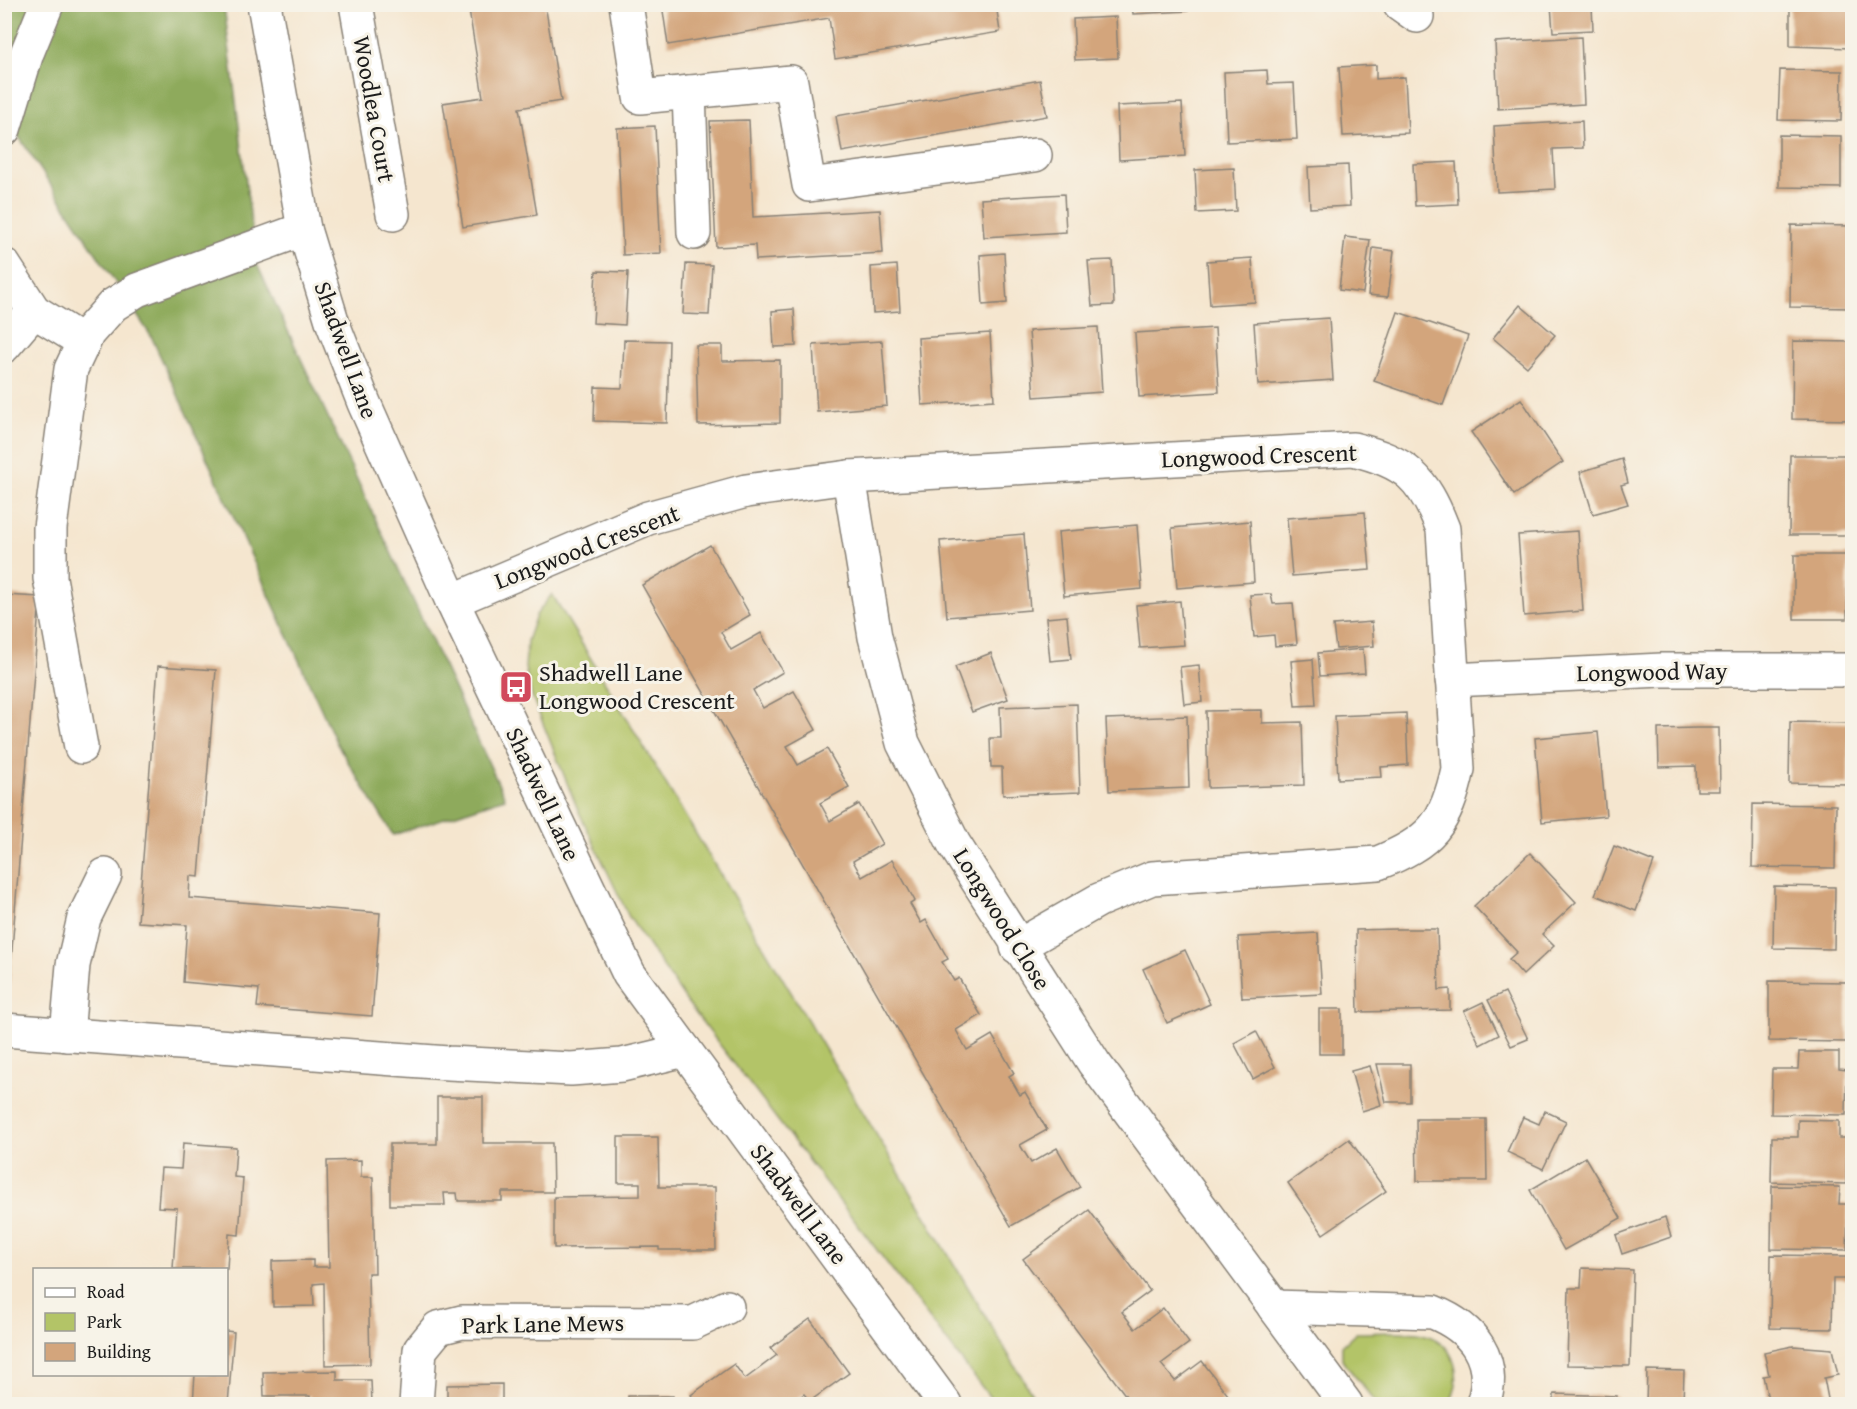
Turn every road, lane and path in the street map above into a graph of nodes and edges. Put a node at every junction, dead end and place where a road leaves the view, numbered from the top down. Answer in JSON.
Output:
{"nodes":[{"id":1,"x":47,"y":4,"type":"edge"},
{"id":2,"x":264,"y":4,"type":"edge"},
{"id":3,"x":356,"y":4,"type":"edge"},
{"id":4,"x":626,"y":4,"type":"edge"},
{"id":5,"x":689,"y":92,"type":"junction"},
{"id":6,"x":7,"y":109,"type":"edge"},
{"id":7,"x":1035,"y":154,"type":"dead end"},
{"id":8,"x":393,"y":214,"type":"dead end"},
{"id":9,"x":304,"y":229,"type":"junction"},
{"id":10,"x":694,"y":233,"type":"dead end"},
{"id":11,"x":4,"y":265,"type":"edge"},
{"id":12,"x":34,"y":311,"type":"junction"},
{"id":13,"x":84,"y":342,"type":"junction"},
{"id":14,"x":4,"y":346,"type":"edge"},
{"id":15,"x":849,"y":477,"type":"junction"},
{"id":16,"x":452,"y":601,"type":"junction"},
{"id":17,"x":1852,"y":670,"type":"edge"},
{"id":18,"x":1452,"y":680,"type":"junction"},
{"id":19,"x":81,"y":747,"type":"dead end"},
{"id":20,"x":105,"y":875,"type":"dead end"},
{"id":21,"x":1017,"y":947,"type":"junction"},
{"id":22,"x":4,"y":1030,"type":"edge"},
{"id":23,"x":66,"y":1035,"type":"junction"},
{"id":24,"x":685,"y":1050,"type":"junction"},
{"id":25,"x":727,"y":1307,"type":"dead end"},
{"id":26,"x":1274,"y":1307,"type":"junction"},
{"id":27,"x":416,"y":1404,"type":"edge"},
{"id":28,"x":945,"y":1404,"type":"edge"},
{"id":29,"x":1346,"y":1404,"type":"edge"},
{"id":30,"x":1483,"y":1404,"type":"edge"}],
"edges":[{"from":1,"to":6,"type":"street"},
{"from":2,"to":9,"type":"street","name":"Shadwell Lane"},
{"from":3,"to":8,"type":"street","name":"Woodlea Court"},
{"from":4,"to":5,"type":"street"},
{"from":5,"to":7,"type":"street"},
{"from":5,"to":10,"type":"street"},
{"from":9,"to":13,"type":"street"},
{"from":9,"to":16,"type":"street","name":"Shadwell Lane"},
{"from":11,"to":12,"type":"street"},
{"from":12,"to":13,"type":"street"},
{"from":12,"to":14,"type":"street"},
{"from":13,"to":19,"type":"street"},
{"from":15,"to":16,"type":"street","name":"Longwood Crescent"},
{"from":15,"to":18,"type":"street","name":"Longwood Crescent"},
{"from":15,"to":21,"type":"street","name":"Longwood Close"},
{"from":16,"to":24,"type":"street","name":"Shadwell Lane"},
{"from":17,"to":18,"type":"street","name":"Longwood Way"},
{"from":18,"to":21,"type":"street","name":"Longwood Crescent"},
{"from":20,"to":23,"type":"street"},
{"from":21,"to":26,"type":"street","name":"Longwood Close"},
{"from":22,"to":23,"type":"street"},
{"from":23,"to":24,"type":"street"},
{"from":24,"to":28,"type":"street","name":"Shadwell Lane"},
{"from":25,"to":27,"type":"street","name":"Park Lane Mews"},
{"from":26,"to":29,"type":"street","name":"Longwood Close"},
{"from":26,"to":30,"type":"street"}]}
